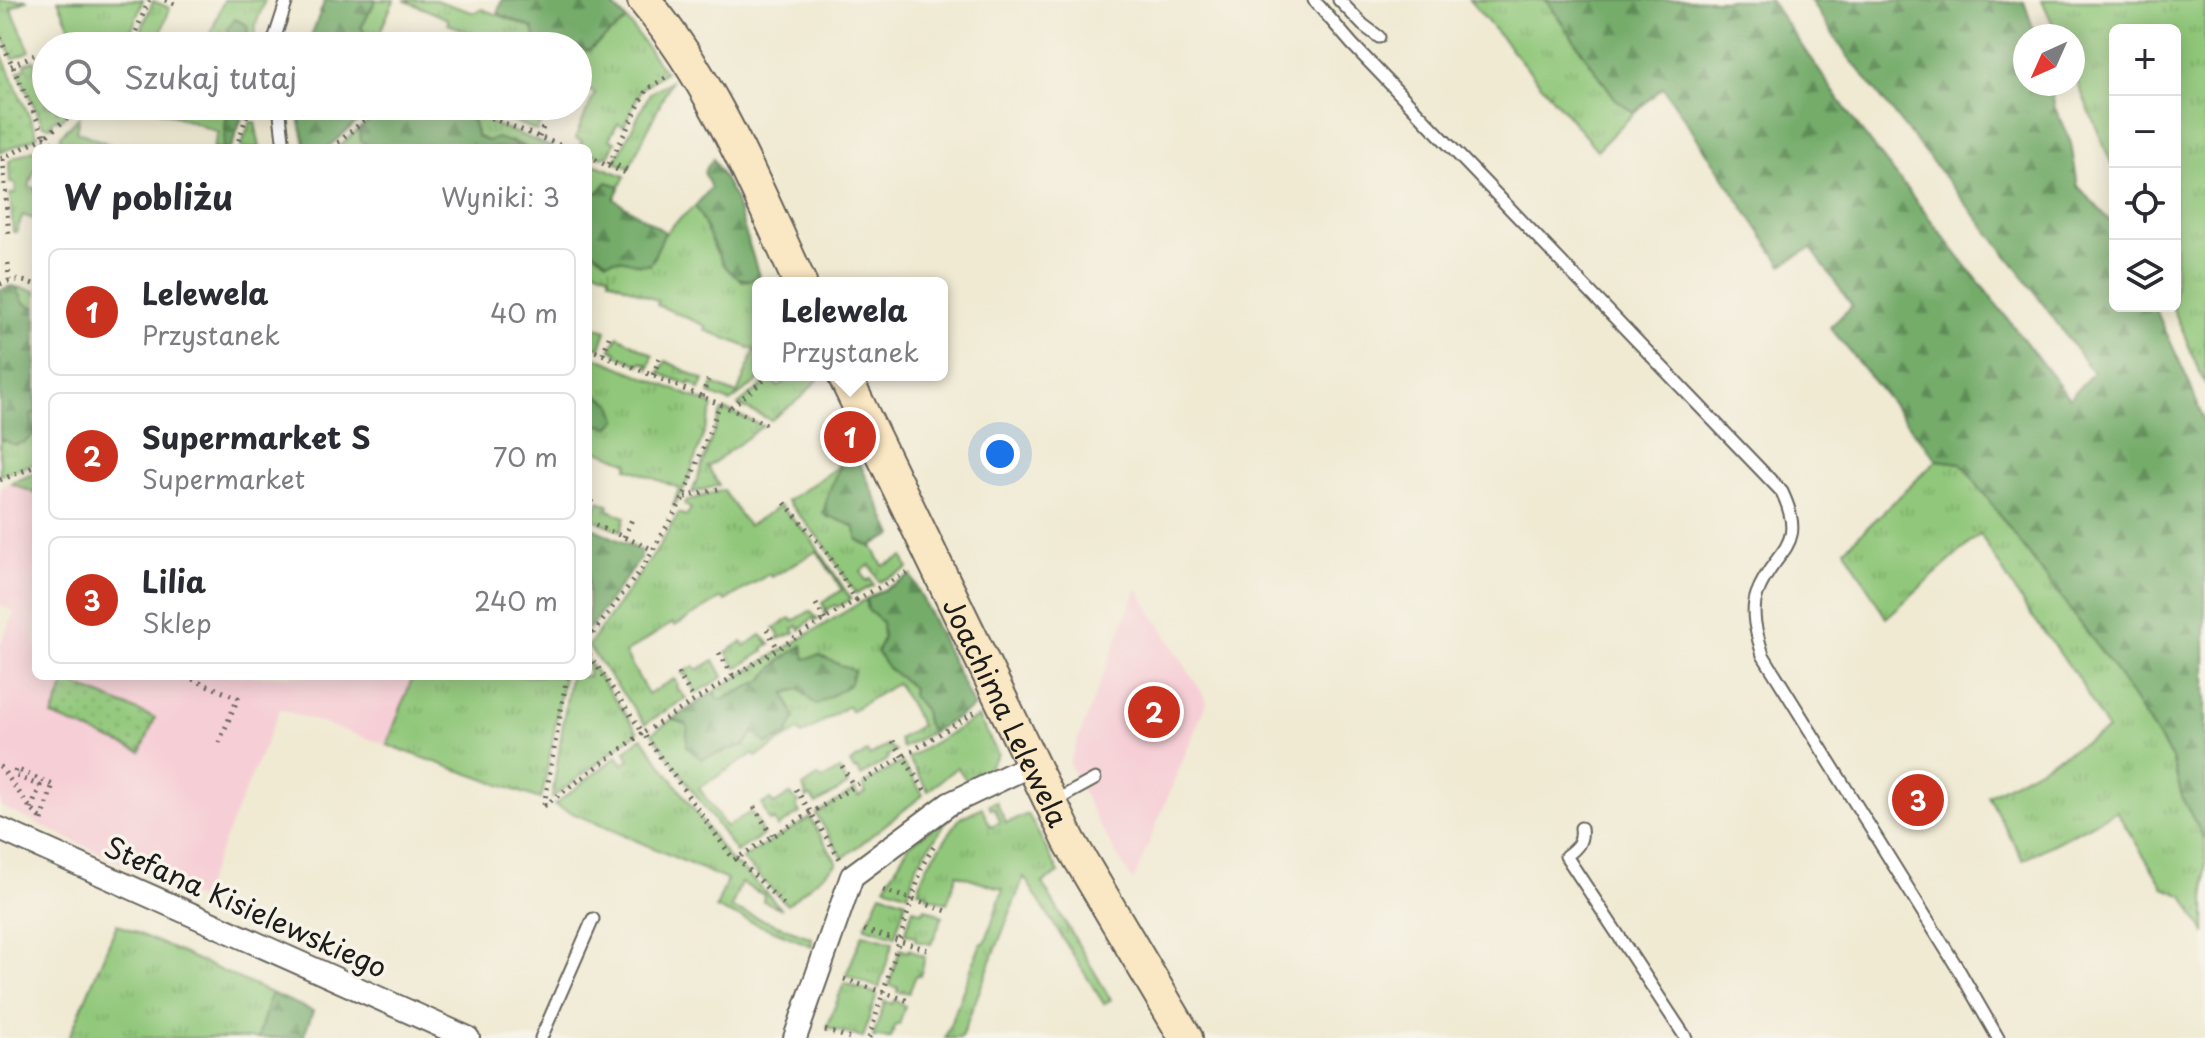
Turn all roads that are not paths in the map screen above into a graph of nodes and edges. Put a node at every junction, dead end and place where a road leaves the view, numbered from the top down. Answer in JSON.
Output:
{"nodes":[{"id":1,"x":287,"y":0,"type":"edge"},
{"id":2,"x":644,"y":0,"type":"edge"},
{"id":3,"x":1314,"y":0,"type":"edge"},
{"id":4,"x":1339,"y":0,"type":"edge"},
{"id":5,"x":277,"y":32,"type":"edge"},
{"id":6,"x":1379,"y":37,"type":"dead end"},
{"id":7,"x":281,"y":120,"type":"edge"},
{"id":8,"x":284,"y":144,"type":"edge"},
{"id":9,"x":797,"y":277,"type":"edge"},
{"id":10,"x":847,"y":381,"type":"edge"},
{"id":11,"x":1031,"y":765,"type":"junction"},
{"id":12,"x":1095,"y":779,"type":"dead end"},
{"id":13,"x":1051,"y":803,"type":"junction"},
{"id":14,"x":1581,"y":828,"type":"dead end"},
{"id":15,"x":0,"y":829,"type":"edge"},
{"id":16,"x":593,"y":919,"type":"dead end"},
{"id":17,"x":468,"y":1038,"type":"edge"},
{"id":18,"x":541,"y":1038,"type":"edge"},
{"id":19,"x":795,"y":1038,"type":"edge"},
{"id":20,"x":1186,"y":1038,"type":"edge"},
{"id":21,"x":1686,"y":1038,"type":"edge"},
{"id":22,"x":1998,"y":1038,"type":"edge"}],
"edges":[{"from":1,"to":5,"type":"lane"},
{"from":2,"to":9,"type":"street"},
{"from":3,"to":22,"type":"lane"},
{"from":4,"to":6,"type":"lane"},
{"from":7,"to":8,"type":"lane"},
{"from":10,"to":11,"type":"street","name":"Joachima Lelewela"},
{"from":11,"to":13,"type":"street","name":"Joachima Lelewela"},
{"from":11,"to":19,"type":"street"},
{"from":12,"to":13,"type":"lane"},
{"from":13,"to":20,"type":"street","name":"Joachima Lelewela"},
{"from":14,"to":21,"type":"lane"},
{"from":15,"to":17,"type":"street","name":"Stefana Kisielewskiego"},
{"from":16,"to":18,"type":"lane"}]}
